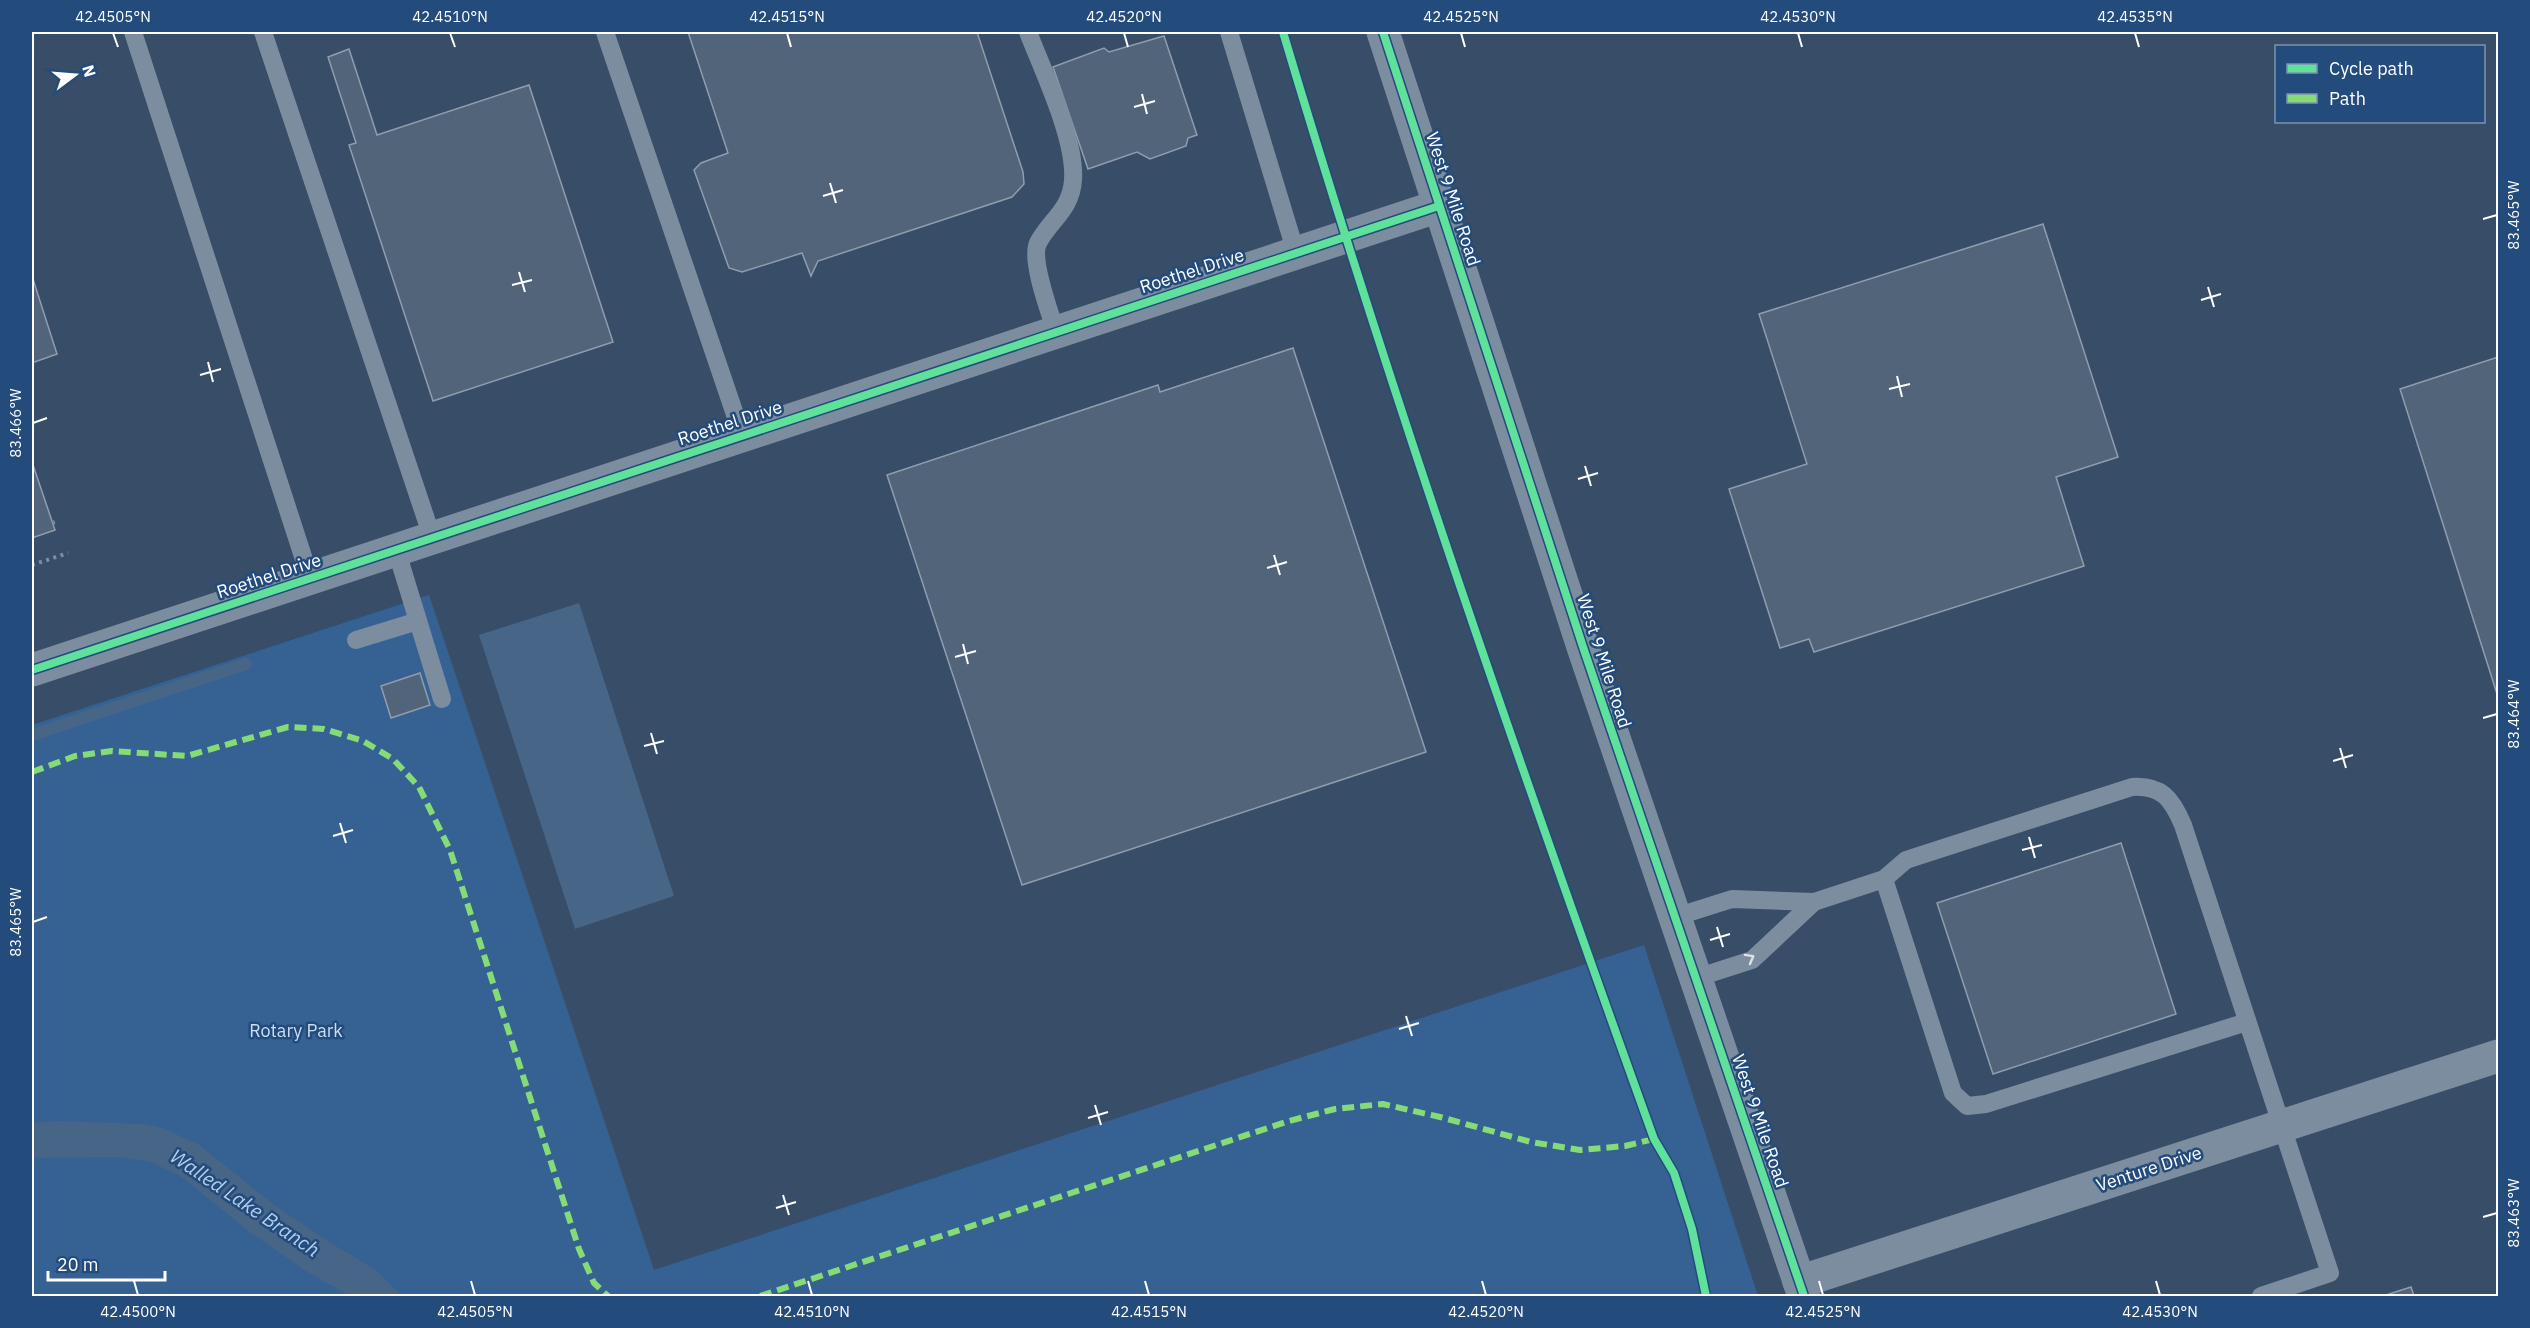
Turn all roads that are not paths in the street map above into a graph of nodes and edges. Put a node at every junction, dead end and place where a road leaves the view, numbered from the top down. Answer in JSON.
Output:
{"nodes":[{"id":1,"x":133,"y":32,"type":"edge"},
{"id":2,"x":263,"y":32,"type":"edge"},
{"id":3,"x":605,"y":32,"type":"edge"},
{"id":4,"x":1028,"y":32,"type":"edge"},
{"id":5,"x":1229,"y":32,"type":"edge"},
{"id":6,"x":1383,"y":32,"type":"edge"},
{"id":7,"x":1439,"y":206,"type":"junction"},
{"id":8,"x":1296,"y":253,"type":"junction"},
{"id":9,"x":1056,"y":332,"type":"junction"},
{"id":10,"x":742,"y":435,"type":"junction"},
{"id":11,"x":432,"y":537,"type":"junction"},
{"id":12,"x":396,"y":549,"type":"junction"},
{"id":13,"x":310,"y":578,"type":"junction"},
{"id":14,"x":418,"y":621,"type":"junction"},
{"id":15,"x":356,"y":640,"type":"dead end"},
{"id":16,"x":32,"y":670,"type":"edge"},
{"id":17,"x":442,"y":699,"type":"dead end"},
{"id":18,"x":1884,"y":879,"type":"junction"},
{"id":19,"x":1814,"y":902,"type":"junction"},
{"id":20,"x":1675,"y":917,"type":"junction"},
{"id":21,"x":1696,"y":978,"type":"junction"},
{"id":22,"x":2247,"y":1022,"type":"junction"},
{"id":23,"x":2499,"y":1056,"type":"edge"},
{"id":24,"x":2281,"y":1126,"type":"junction"},
{"id":25,"x":1802,"y":1289,"type":"edge"},
{"id":26,"x":2261,"y":1296,"type":"edge"}],
"edges":[{"from":1,"to":13,"type":"lane"},
{"from":2,"to":11,"type":"lane"},
{"from":3,"to":10,"type":"lane"},
{"from":4,"to":9,"type":"lane"},
{"from":5,"to":8,"type":"lane"},
{"from":6,"to":7,"type":"street","name":"West 9 Mile Road"},
{"from":7,"to":8,"type":"street","name":"Roethel Drive"},
{"from":7,"to":20,"type":"street","name":"West 9 Mile Road"},
{"from":8,"to":9,"type":"street","name":"Roethel Drive"},
{"from":9,"to":10,"type":"street","name":"Roethel Drive"},
{"from":10,"to":11,"type":"street","name":"Roethel Drive"},
{"from":11,"to":12,"type":"street","name":"Roethel Drive"},
{"from":12,"to":13,"type":"street","name":"Roethel Drive"},
{"from":12,"to":14,"type":"lane"},
{"from":13,"to":16,"type":"street","name":"Roethel Drive"},
{"from":14,"to":15,"type":"lane"},
{"from":14,"to":17,"type":"lane"},
{"from":18,"to":19,"type":"lane"},
{"from":18,"to":22,"type":"lane"},
{"from":18,"to":22,"type":"lane"},
{"from":19,"to":20,"type":"lane"},
{"from":21,"to":19,"type":"lane","one_way":true},
{"from":20,"to":21,"type":"street","name":"West 9 Mile Road"},
{"from":21,"to":25,"type":"street","name":"West 9 Mile Road"},
{"from":22,"to":24,"type":"lane"},
{"from":23,"to":24,"type":"street","name":"Venture Drive"},
{"from":24,"to":25,"type":"street","name":"Venture Drive"},
{"from":24,"to":26,"type":"lane"}]}
